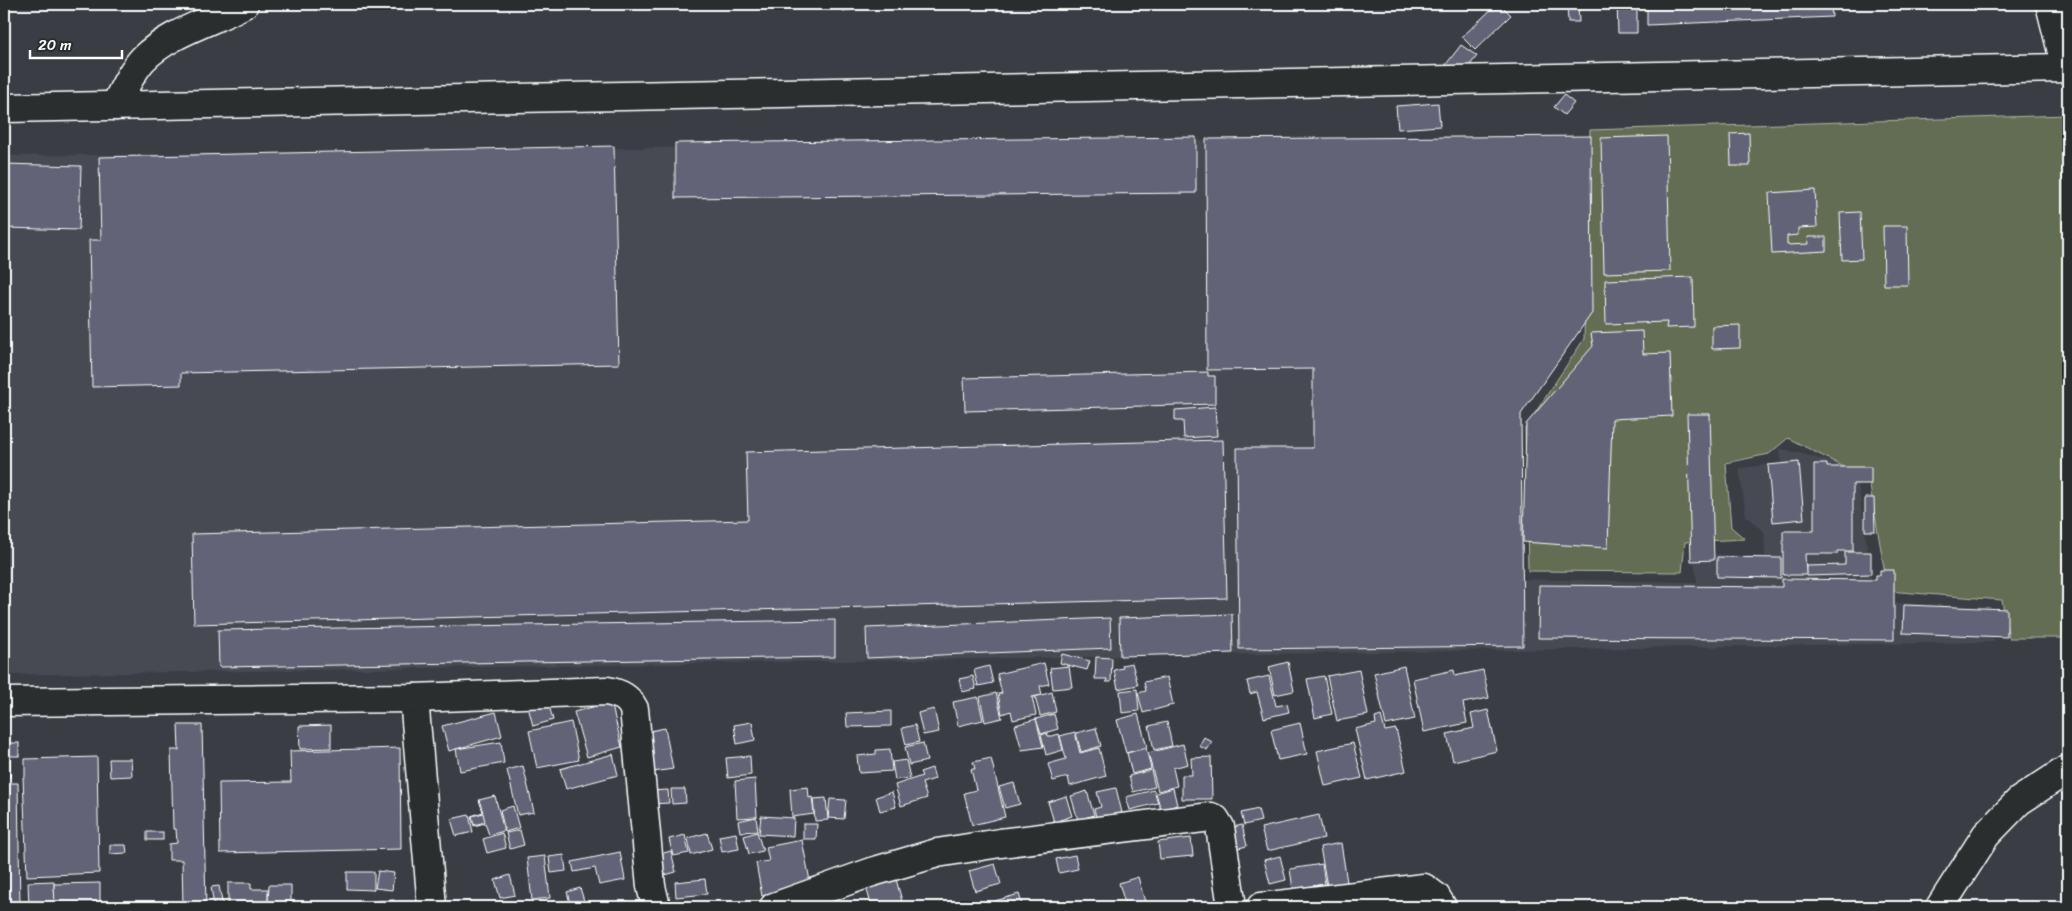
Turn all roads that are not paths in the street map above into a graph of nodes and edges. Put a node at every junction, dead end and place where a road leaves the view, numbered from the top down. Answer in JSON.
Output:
{"nodes":[{"id":1,"x":244,"y":4,"type":"edge"},
{"id":2,"x":2050,"y":4,"type":"edge"},
{"id":3,"x":204,"y":15,"type":"edge"},
{"id":4,"x":2067,"y":68,"type":"edge"},
{"id":5,"x":115,"y":106,"type":"junction"},
{"id":6,"x":4,"y":108,"type":"edge"},
{"id":7,"x":414,"y":698,"type":"junction"},
{"id":8,"x":4,"y":702,"type":"edge"},
{"id":9,"x":2068,"y":770,"type":"edge"},
{"id":10,"x":432,"y":907,"type":"edge"},
{"id":11,"x":656,"y":907,"type":"edge"},
{"id":12,"x":774,"y":907,"type":"edge"},
{"id":13,"x":1232,"y":907,"type":"edge"},
{"id":14,"x":1261,"y":907,"type":"edge"},
{"id":15,"x":1442,"y":907,"type":"edge"},
{"id":16,"x":1940,"y":907,"type":"edge"}],
"edges":[{"from":1,"to":3,"type":"street"},
{"from":2,"to":4,"type":"street"},
{"from":3,"to":5,"type":"street"},
{"from":4,"to":5,"type":"street"},
{"from":5,"to":6,"type":"street"},
{"from":7,"to":8,"type":"street"},
{"from":7,"to":10,"type":"street"},
{"from":7,"to":11,"type":"street"},
{"from":9,"to":16,"type":"street"},
{"from":12,"to":13,"type":"street"},
{"from":14,"to":15,"type":"street"}]}
